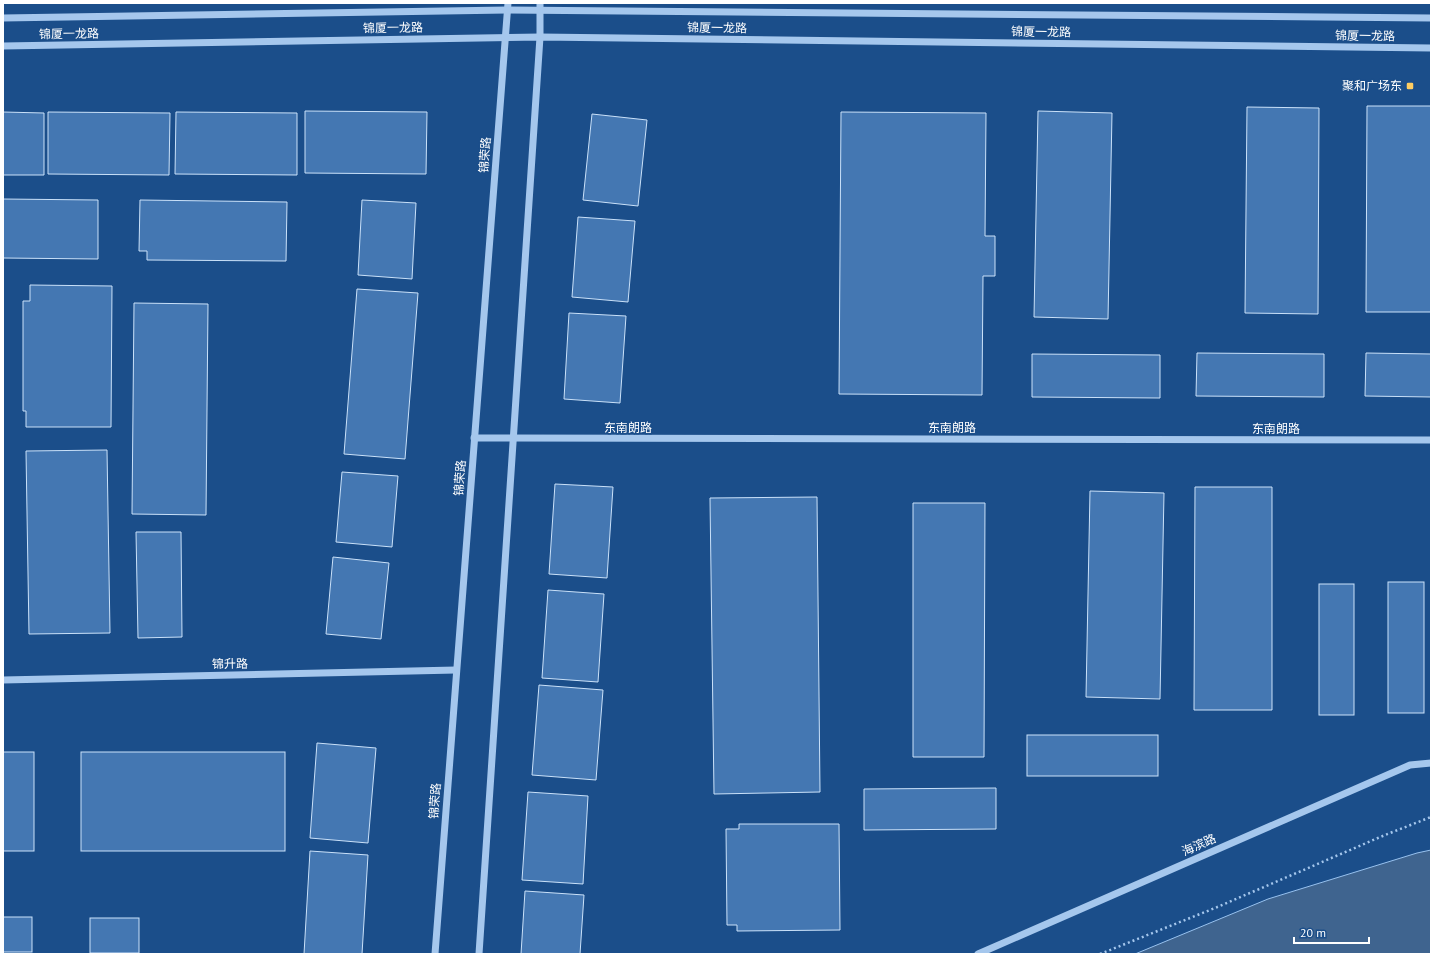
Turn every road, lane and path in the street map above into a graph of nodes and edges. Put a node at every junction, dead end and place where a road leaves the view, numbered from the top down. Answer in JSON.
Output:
{"nodes":[{"id":1,"x":507,"y":6,"type":"edge"},
{"id":2,"x":540,"y":6,"type":"edge"},
{"id":3,"x":3,"y":18,"type":"edge"},
{"id":4,"x":1431,"y":18,"type":"edge"},
{"id":5,"x":505,"y":37,"type":"junction"},
{"id":6,"x":540,"y":37,"type":"junction"},
{"id":7,"x":3,"y":46,"type":"edge"},
{"id":8,"x":1431,"y":48,"type":"edge"},
{"id":9,"x":474,"y":438,"type":"junction"},
{"id":10,"x":514,"y":438,"type":"junction"},
{"id":11,"x":1431,"y":440,"type":"edge"},
{"id":12,"x":456,"y":670,"type":"junction"},
{"id":13,"x":3,"y":680,"type":"edge"},
{"id":14,"x":1431,"y":764,"type":"edge"},
{"id":15,"x":1431,"y":817,"type":"edge"},
{"id":16,"x":435,"y":954,"type":"edge"},
{"id":17,"x":479,"y":954,"type":"edge"},
{"id":18,"x":978,"y":954,"type":"edge"},
{"id":19,"x":1100,"y":954,"type":"edge"}],
"edges":[{"from":1,"to":2,"type":"street","name":"锦厦一龙路"},
{"from":1,"to":3,"type":"street","name":"锦厦一龙路"},
{"from":1,"to":5,"type":"street","name":"锦荣路"},
{"from":2,"to":4,"type":"street","name":"锦厦一龙路"},
{"from":2,"to":6,"type":"street"},
{"from":5,"to":6,"type":"street","name":"锦厦一龙路"},
{"from":5,"to":7,"type":"street","name":"锦厦一龙路"},
{"from":5,"to":9,"type":"street","name":"锦荣路"},
{"from":6,"to":8,"type":"street","name":"锦厦一龙路"},
{"from":6,"to":10,"type":"street"},
{"from":9,"to":10,"type":"street","name":"东南朗路"},
{"from":9,"to":12,"type":"street","name":"锦荣路"},
{"from":10,"to":11,"type":"street","name":"东南朗路"},
{"from":10,"to":17,"type":"street"},
{"from":12,"to":13,"type":"street","name":"锦升路"},
{"from":12,"to":16,"type":"street","name":"锦荣路"},
{"from":14,"to":18,"type":"street","name":"海滨路"},
{"from":15,"to":19,"type":"path"}]}
